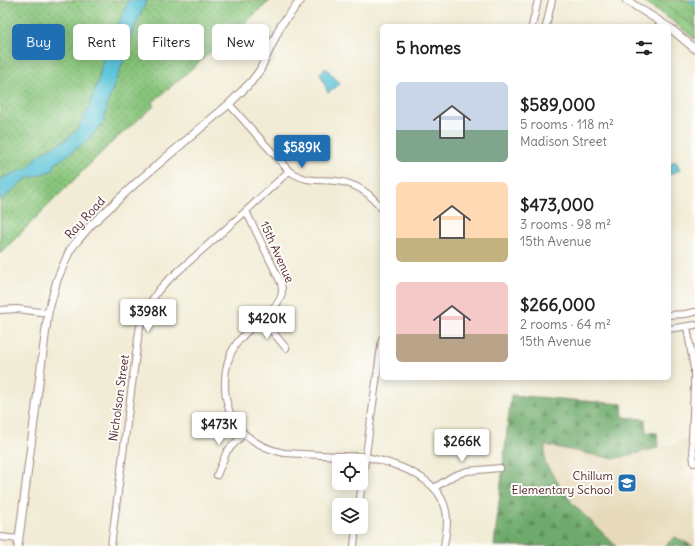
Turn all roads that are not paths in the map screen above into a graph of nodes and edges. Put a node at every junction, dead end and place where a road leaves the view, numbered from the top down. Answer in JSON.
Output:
{"nodes":[{"id":1,"x":301,"y":0,"type":"edge"},
{"id":2,"x":538,"y":0,"type":"edge"},
{"id":3,"x":552,"y":0,"type":"edge"},
{"id":4,"x":626,"y":0,"type":"edge"},
{"id":5,"x":532,"y":24,"type":"edge"},
{"id":6,"x":546,"y":24,"type":"edge"},
{"id":7,"x":663,"y":24,"type":"edge"},
{"id":8,"x":671,"y":29,"type":"edge"},
{"id":9,"x":695,"y":49,"type":"edge"},
{"id":10,"x":229,"y":104,"type":"junction"},
{"id":11,"x":289,"y":171,"type":"junction"},
{"id":12,"x":380,"y":207,"type":"edge"},
{"id":13,"x":246,"y":211,"type":"junction"},
{"id":14,"x":0,"y":310,"type":"edge"},
{"id":15,"x":695,"y":312,"type":"edge"},
{"id":16,"x":48,"y":313,"type":"junction"},
{"id":17,"x":671,"y":315,"type":"edge"},
{"id":18,"x":262,"y":320,"type":"junction"},
{"id":19,"x":695,"y":325,"type":"edge"},
{"id":20,"x":688,"y":327,"type":"junction"},
{"id":21,"x":671,"y":329,"type":"edge"},
{"id":22,"x":286,"y":348,"type":"dead end"},
{"id":23,"x":380,"y":353,"type":"edge"},
{"id":24,"x":244,"y":434,"type":"junction"},
{"id":25,"x":365,"y":454,"type":"edge"},
{"id":26,"x":332,"y":456,"type":"edge"},
{"id":27,"x":368,"y":458,"type":"edge"},
{"id":28,"x":694,"y":463,"type":"dead end"},
{"id":29,"x":500,"y":468,"type":"dead end"},
{"id":30,"x":217,"y":475,"type":"dead end"},
{"id":31,"x":434,"y":488,"type":"junction"},
{"id":32,"x":355,"y":534,"type":"edge"},
{"id":33,"x":0,"y":537,"type":"edge"},
{"id":34,"x":19,"y":543,"type":"edge"},
{"id":35,"x":111,"y":546,"type":"edge"},
{"id":36,"x":354,"y":546,"type":"edge"},
{"id":37,"x":444,"y":546,"type":"edge"}],
"edges":[{"from":1,"to":10,"type":"street","name":"Ray Road"},
{"from":2,"to":5,"type":"street"},
{"from":3,"to":6,"type":"street"},
{"from":4,"to":7,"type":"street"},
{"from":8,"to":9,"type":"street"},
{"from":10,"to":11,"type":"street"},
{"from":10,"to":16,"type":"street","name":"Ray Road"},
{"from":11,"to":12,"type":"street"},
{"from":11,"to":13,"type":"street","name":"Nicholson Street"},
{"from":13,"to":18,"type":"street","name":"15th Avenue"},
{"from":13,"to":35,"type":"street","name":"Nicholson Street"},
{"from":14,"to":16,"type":"street"},
{"from":15,"to":17,"type":"street"},
{"from":16,"to":34,"type":"street","name":"Ray Road"},
{"from":18,"to":22,"type":"street"},
{"from":18,"to":24,"type":"street","name":"15th Avenue"},
{"from":19,"to":20,"type":"street"},
{"from":20,"to":21,"type":"street"},
{"from":20,"to":28,"type":"street"},
{"from":23,"to":25,"type":"street"},
{"from":24,"to":26,"type":"street","name":"15th Avenue"},
{"from":24,"to":30,"type":"street"},
{"from":27,"to":31,"type":"street","name":"15th Avenue"},
{"from":29,"to":31,"type":"street"},
{"from":31,"to":37,"type":"street"},
{"from":32,"to":36,"type":"street"},
{"from":33,"to":34,"type":"street"}]}
